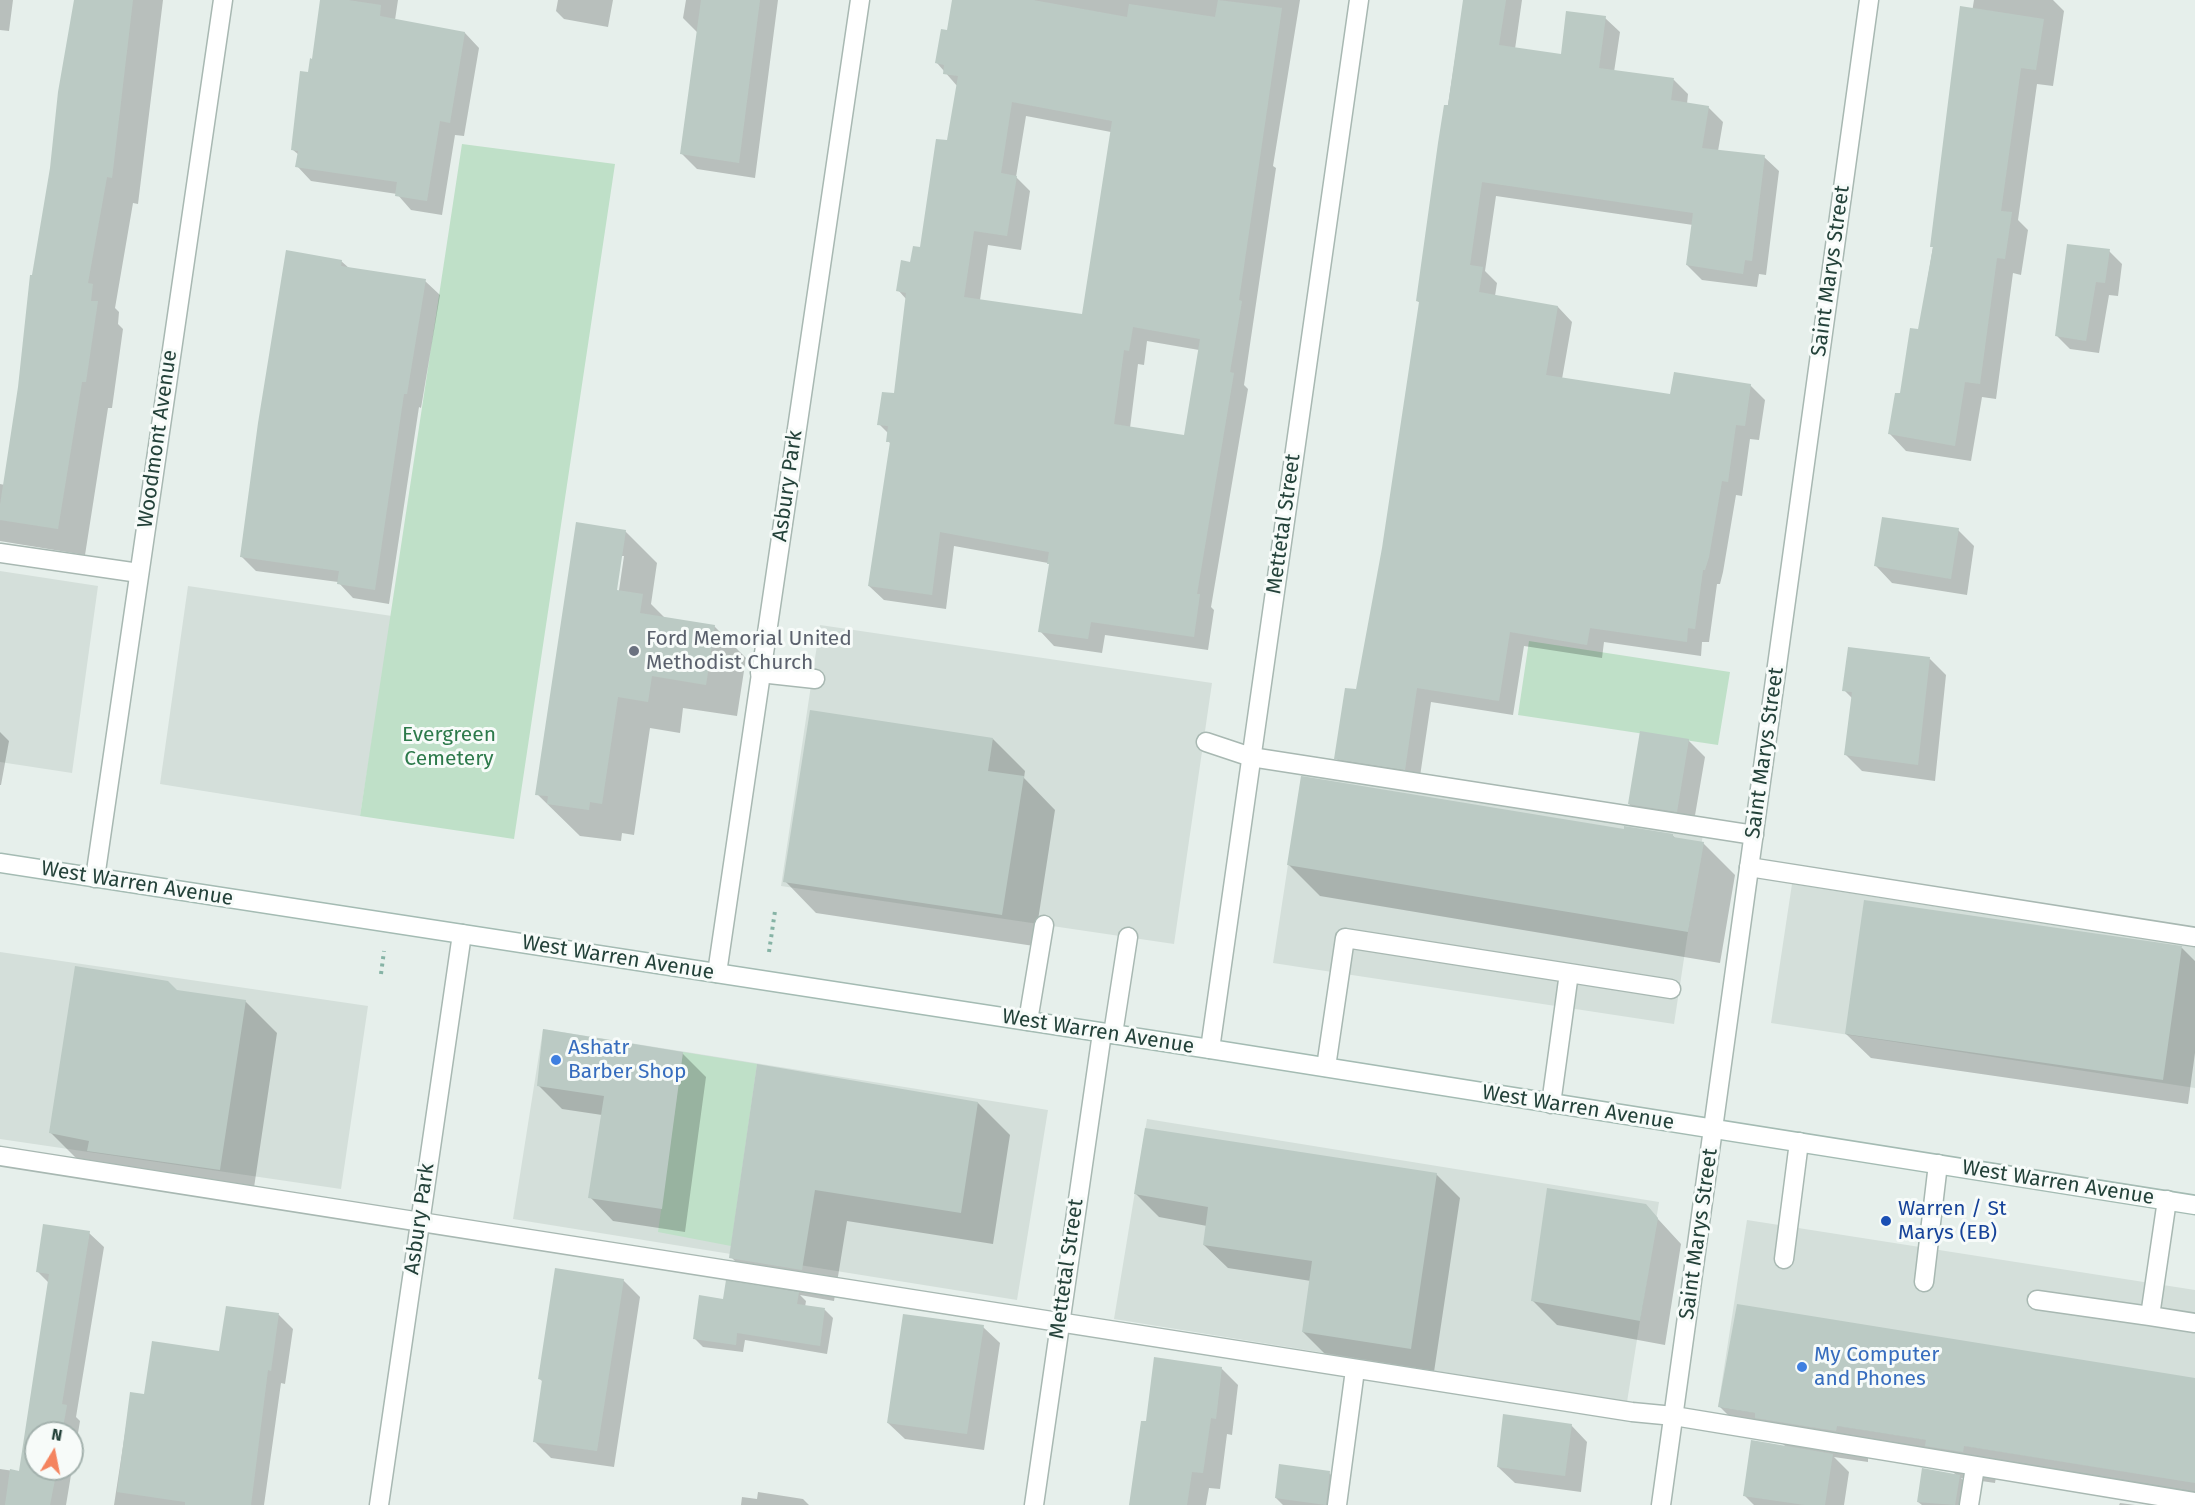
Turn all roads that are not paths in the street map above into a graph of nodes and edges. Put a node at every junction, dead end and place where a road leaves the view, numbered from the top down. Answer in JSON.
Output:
{"nodes":[{"id":1,"x":223,"y":0,"type":"edge"},
{"id":2,"x":860,"y":0,"type":"edge"},
{"id":3,"x":1359,"y":0,"type":"edge"},
{"id":4,"x":1869,"y":0,"type":"edge"},
{"id":5,"x":0,"y":553,"type":"edge"},
{"id":6,"x":139,"y":573,"type":"junction"},
{"id":7,"x":760,"y":673,"type":"junction"},
{"id":8,"x":815,"y":679,"type":"dead end"},
{"id":9,"x":1206,"y":742,"type":"dead end"},
{"id":10,"x":1251,"y":757,"type":"junction"},
{"id":11,"x":1754,"y":835,"type":"junction"},
{"id":12,"x":0,"y":863,"type":"edge"},
{"id":13,"x":1749,"y":867,"type":"junction"},
{"id":14,"x":95,"y":878,"type":"junction"},
{"id":15,"x":1044,"y":925,"type":"dead end"},
{"id":16,"x":462,"y":934,"type":"junction"},
{"id":17,"x":1128,"y":937,"type":"dead end"},
{"id":18,"x":2195,"y":937,"type":"edge"},
{"id":19,"x":717,"y":973,"type":"junction"},
{"id":20,"x":1569,"y":973,"type":"junction"},
{"id":21,"x":1671,"y":989,"type":"dead end"},
{"id":22,"x":1028,"y":1021,"type":"junction"},
{"id":23,"x":1108,"y":1034,"type":"junction"},
{"id":24,"x":1210,"y":1049,"type":"junction"},
{"id":25,"x":1326,"y":1067,"type":"junction"},
{"id":26,"x":1551,"y":1104,"type":"junction"},
{"id":27,"x":1714,"y":1130,"type":"junction"},
{"id":28,"x":1799,"y":1142,"type":"junction"},
{"id":29,"x":0,"y":1156,"type":"edge"},
{"id":30,"x":1938,"y":1164,"type":"junction"},
{"id":31,"x":2167,"y":1200,"type":"junction"},
{"id":32,"x":2195,"y":1205,"type":"edge"},
{"id":33,"x":420,"y":1219,"type":"junction"},
{"id":34,"x":1784,"y":1259,"type":"dead end"},
{"id":35,"x":1924,"y":1282,"type":"dead end"},
{"id":36,"x":2037,"y":1300,"type":"dead end"},
{"id":37,"x":2150,"y":1316,"type":"junction"},
{"id":38,"x":2195,"y":1323,"type":"edge"},
{"id":39,"x":1059,"y":1324,"type":"junction"},
{"id":40,"x":1356,"y":1370,"type":"junction"},
{"id":41,"x":1674,"y":1416,"type":"junction"},
{"id":42,"x":1975,"y":1467,"type":"junction"},
{"id":43,"x":2195,"y":1502,"type":"edge"},
{"id":44,"x":380,"y":1505,"type":"edge"},
{"id":45,"x":1034,"y":1505,"type":"edge"},
{"id":46,"x":1338,"y":1505,"type":"edge"},
{"id":47,"x":1661,"y":1505,"type":"edge"},
{"id":48,"x":1969,"y":1505,"type":"edge"}],
"edges":[{"from":1,"to":6,"type":"street","name":"Woodmont Avenue"},
{"from":2,"to":7,"type":"street","name":"Asbury Park"},
{"from":3,"to":10,"type":"street","name":"Mettetal Street"},
{"from":4,"to":11,"type":"street","name":"Saint Marys Street"},
{"from":5,"to":6,"type":"street"},
{"from":6,"to":14,"type":"street","name":"Woodmont Avenue"},
{"from":7,"to":8,"type":"street"},
{"from":7,"to":19,"type":"street","name":"Asbury Park"},
{"from":9,"to":10,"type":"street"},
{"from":10,"to":11,"type":"street"},
{"from":10,"to":24,"type":"street","name":"Mettetal Street"},
{"from":11,"to":13,"type":"street","name":"Saint Marys Street"},
{"from":12,"to":14,"type":"street","name":"West Warren Avenue"},
{"from":13,"to":18,"type":"street"},
{"from":13,"to":27,"type":"street","name":"Saint Marys Street"},
{"from":14,"to":16,"type":"street","name":"West Warren Avenue"},
{"from":15,"to":22,"type":"street"},
{"from":16,"to":19,"type":"street","name":"West Warren Avenue"},
{"from":16,"to":33,"type":"street","name":"Asbury Park"},
{"from":17,"to":23,"type":"street","name":"Mettetal Street"},
{"from":19,"to":22,"type":"street","name":"West Warren Avenue"},
{"from":20,"to":21,"type":"street"},
{"from":20,"to":25,"type":"street"},
{"from":20,"to":26,"type":"street"},
{"from":22,"to":23,"type":"street","name":"West Warren Avenue"},
{"from":23,"to":24,"type":"street","name":"West Warren Avenue"},
{"from":23,"to":39,"type":"street","name":"Mettetal Street"},
{"from":24,"to":25,"type":"street","name":"West Warren Avenue"},
{"from":25,"to":26,"type":"street","name":"West Warren Avenue"},
{"from":26,"to":27,"type":"street","name":"West Warren Avenue"},
{"from":27,"to":28,"type":"street","name":"West Warren Avenue"},
{"from":27,"to":41,"type":"street","name":"Saint Marys Street"},
{"from":28,"to":30,"type":"street","name":"West Warren Avenue"},
{"from":28,"to":34,"type":"street"},
{"from":29,"to":33,"type":"street"},
{"from":30,"to":31,"type":"street","name":"West Warren Avenue"},
{"from":30,"to":35,"type":"street"},
{"from":31,"to":32,"type":"street","name":"West Warren Avenue"},
{"from":31,"to":37,"type":"street"},
{"from":33,"to":39,"type":"street"},
{"from":33,"to":44,"type":"street","name":"Asbury Park"},
{"from":36,"to":37,"type":"street"},
{"from":37,"to":38,"type":"street"},
{"from":39,"to":40,"type":"street"},
{"from":39,"to":45,"type":"street","name":"Mettetal Street"},
{"from":40,"to":41,"type":"street"},
{"from":40,"to":46,"type":"street"},
{"from":41,"to":42,"type":"street"},
{"from":41,"to":47,"type":"street","name":"Saint Marys Street"},
{"from":42,"to":43,"type":"street"},
{"from":42,"to":48,"type":"street"}]}
